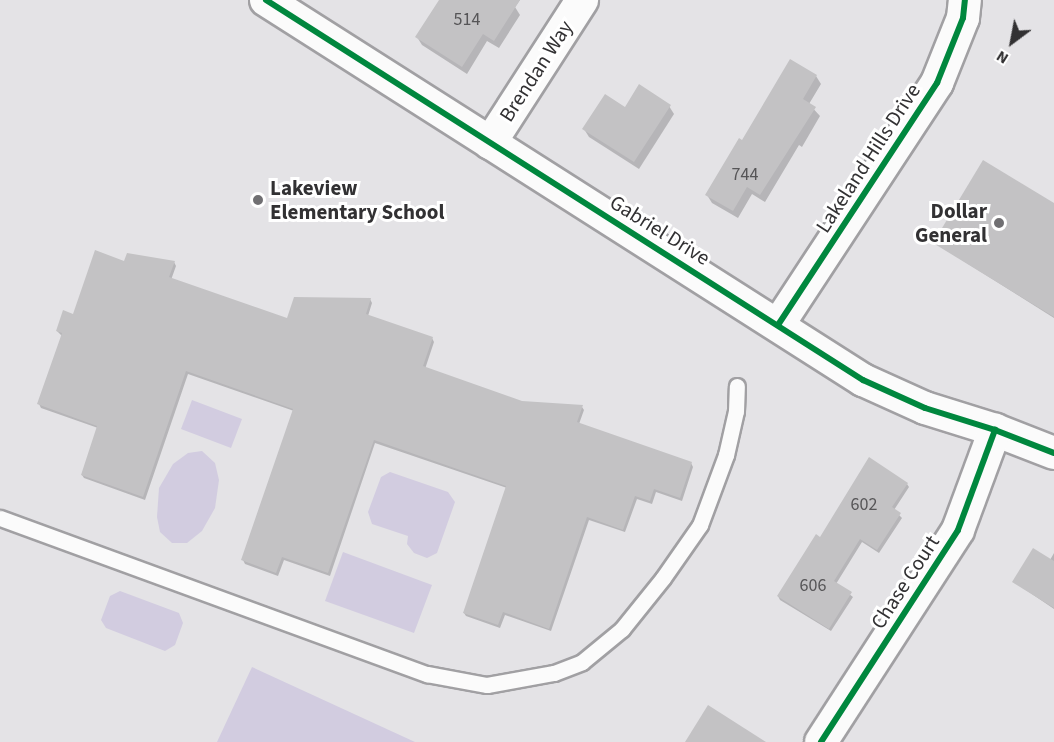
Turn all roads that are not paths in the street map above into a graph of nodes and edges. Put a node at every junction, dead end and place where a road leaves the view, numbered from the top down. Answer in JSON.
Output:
{"nodes":[{"id":1,"x":266,"y":0,"type":"edge"},
{"id":2,"x":582,"y":0,"type":"edge"},
{"id":3,"x":965,"y":0,"type":"edge"},
{"id":4,"x":490,"y":143,"type":"junction"},
{"id":5,"x":778,"y":325,"type":"junction"},
{"id":6,"x":737,"y":386,"type":"dead end"},
{"id":7,"x":995,"y":430,"type":"junction"},
{"id":8,"x":1054,"y":453,"type":"edge"},
{"id":9,"x":0,"y":518,"type":"edge"},
{"id":10,"x":821,"y":742,"type":"edge"}],
"edges":[{"from":1,"to":4,"type":"street","name":"Gabriel Drive"},
{"from":2,"to":4,"type":"street","name":"Brendan Way"},
{"from":3,"to":5,"type":"street","name":"Lakeland Hills Drive"},
{"from":4,"to":5,"type":"street","name":"Gabriel Drive"},
{"from":5,"to":7,"type":"street","name":"Gabriel Drive"},
{"from":6,"to":9,"type":"lane"},
{"from":7,"to":8,"type":"street","name":"Gabriel Drive"},
{"from":7,"to":10,"type":"street","name":"Chase Court"}]}
